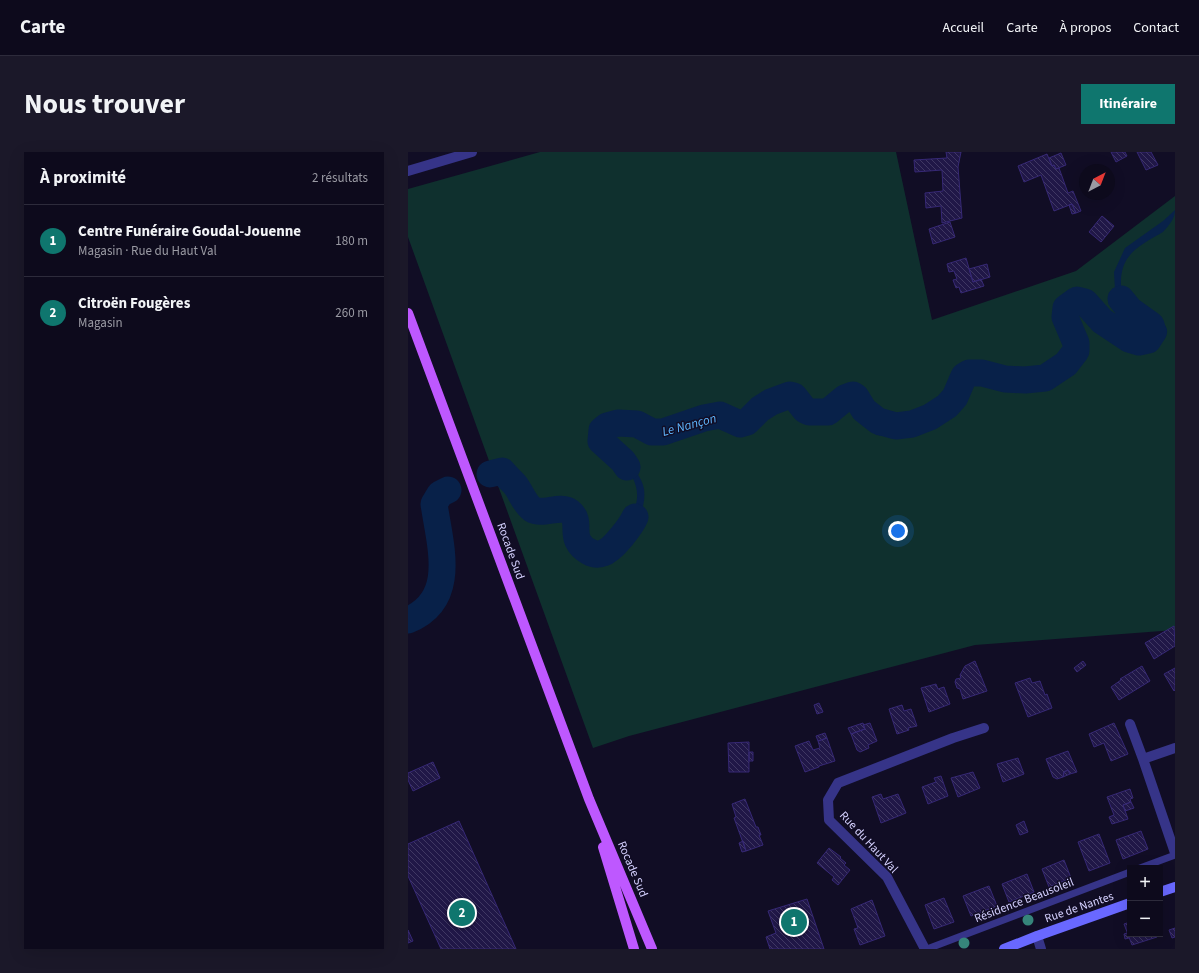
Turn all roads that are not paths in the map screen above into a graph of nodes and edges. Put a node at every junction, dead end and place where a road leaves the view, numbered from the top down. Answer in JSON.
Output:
{"nodes":[{"id":1,"x":472,"y":152,"type":"edge"},
{"id":2,"x":408,"y":171,"type":"edge"},
{"id":3,"x":408,"y":313,"type":"edge"},
{"id":4,"x":1130,"y":724,"type":"dead end"},
{"id":5,"x":984,"y":728,"type":"dead end"},
{"id":6,"x":1175,"y":748,"type":"edge"},
{"id":7,"x":1143,"y":759,"type":"junction"},
{"id":8,"x":589,"y":799,"type":"junction"},
{"id":9,"x":1175,"y":854,"type":"edge"},
{"id":10,"x":1148,"y":865,"type":"edge"},
{"id":11,"x":1127,"y":873,"type":"edge"},
{"id":12,"x":1175,"y":887,"type":"edge"},
{"id":13,"x":1163,"y":891,"type":"edge"},
{"id":14,"x":1127,"y":904,"type":"edge"},
{"id":15,"x":1036,"y":936,"type":"junction"},
{"id":16,"x":634,"y":949,"type":"edge"},
{"id":17,"x":652,"y":949,"type":"edge"},
{"id":18,"x":926,"y":949,"type":"edge"},
{"id":19,"x":1004,"y":949,"type":"edge"},
{"id":20,"x":1041,"y":949,"type":"edge"}],
"edges":[{"from":1,"to":2,"type":"street"},
{"from":3,"to":8,"type":"main road","name":"Rocade Sud"},
{"from":4,"to":7,"type":"street"},
{"from":5,"to":18,"type":"street","name":"Rue du Haut Val"},
{"from":6,"to":7,"type":"street"},
{"from":7,"to":9,"type":"street"},
{"from":8,"to":16,"type":"main road","name":"Rocade Sud"},
{"from":8,"to":17,"type":"main road","name":"Rocade Sud"},
{"from":9,"to":10,"type":"lane"},
{"from":11,"to":18,"type":"lane","name":"Résidence Beausoleil"},
{"from":12,"to":13,"type":"main road"},
{"from":14,"to":15,"type":"main road","name":"Rue de Nantes"},
{"from":15,"to":19,"type":"main road","name":"Rue de Nantes"},
{"from":15,"to":20,"type":"street","name":"Rue de Nantes"}]}
